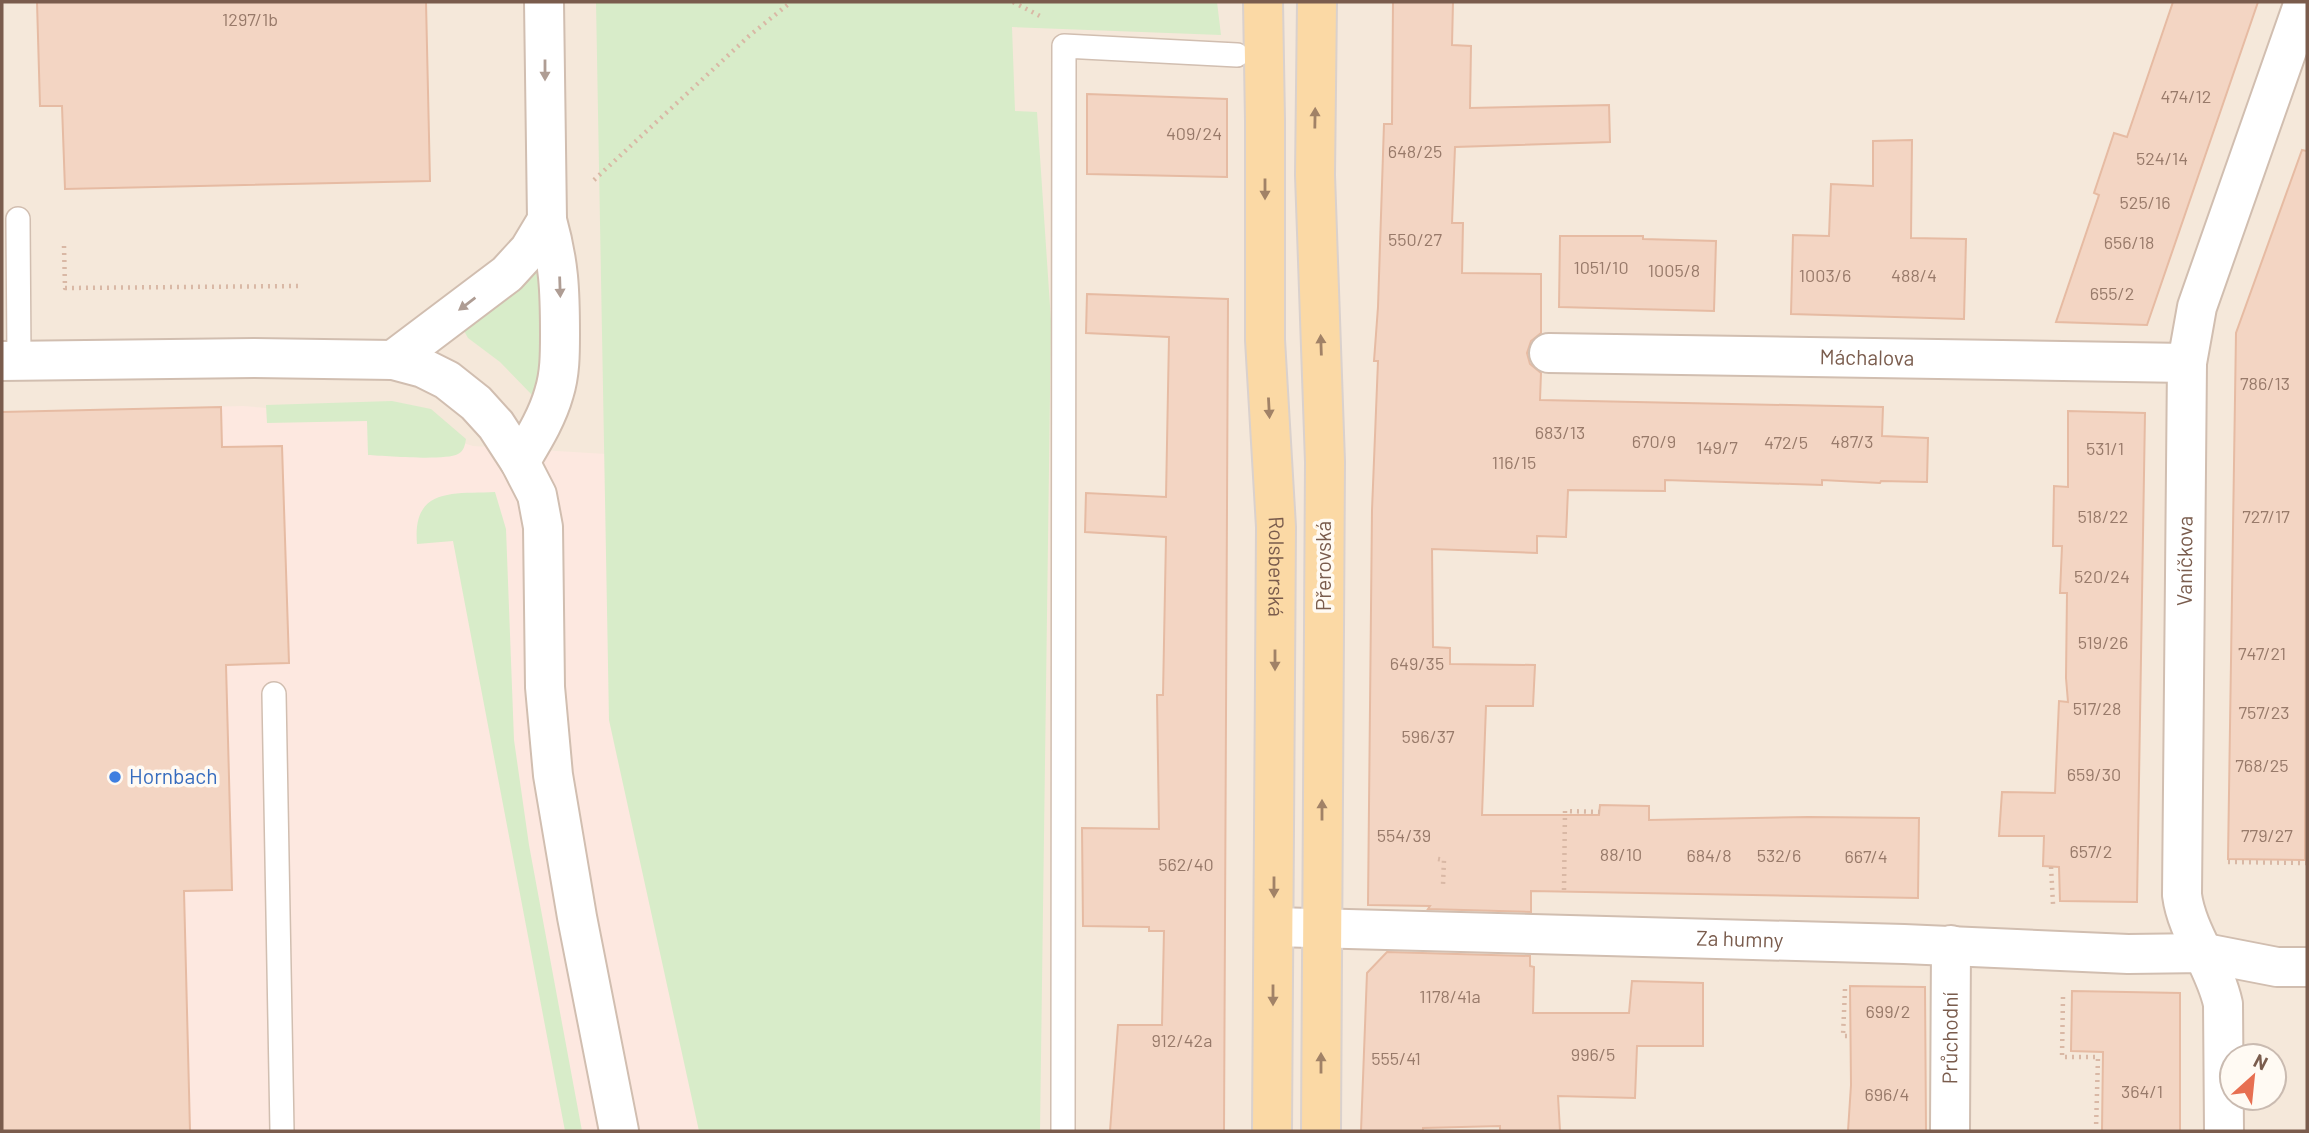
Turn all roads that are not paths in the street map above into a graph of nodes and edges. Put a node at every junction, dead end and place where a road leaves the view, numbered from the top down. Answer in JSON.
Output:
{"nodes":[{"id":1,"x":544,"y":2,"type":"edge"},
{"id":2,"x":1263,"y":2,"type":"edge"},
{"id":3,"x":1317,"y":2,"type":"edge"},
{"id":4,"x":2304,"y":2,"type":"edge"},
{"id":5,"x":1237,"y":55,"type":"dead end"},
{"id":6,"x":18,"y":219,"type":"dead end"},
{"id":7,"x":547,"y":220,"type":"junction"},
{"id":8,"x":1549,"y":353,"type":"dead end"},
{"id":9,"x":393,"y":360,"type":"junction"},
{"id":10,"x":10,"y":361,"type":"edge"},
{"id":11,"x":2187,"y":363,"type":"junction"},
{"id":12,"x":520,"y":462,"type":"junction"},
{"id":13,"x":274,"y":694,"type":"dead end"},
{"id":14,"x":1274,"y":927,"type":"junction"},
{"id":15,"x":1321,"y":928,"type":"junction"},
{"id":16,"x":1951,"y":945,"type":"junction"},
{"id":17,"x":2205,"y":953,"type":"junction"},
{"id":18,"x":2307,"y":967,"type":"edge"},
{"id":19,"x":282,"y":1131,"type":"edge"},
{"id":20,"x":619,"y":1131,"type":"edge"},
{"id":21,"x":1063,"y":1131,"type":"edge"},
{"id":22,"x":1272,"y":1131,"type":"edge"},
{"id":23,"x":1321,"y":1131,"type":"edge"},
{"id":24,"x":1950,"y":1131,"type":"edge"},
{"id":25,"x":2224,"y":1131,"type":"edge"}],
"edges":[{"from":1,"to":7,"type":"street","one_way":true},
{"from":2,"to":14,"type":"main road","name":"Rolsberská","one_way":true},
{"from":15,"to":3,"type":"main road","name":"Přerovská","one_way":true},
{"from":4,"to":11,"type":"street","name":"Vaníčkova"},
{"from":5,"to":21,"type":"lane"},
{"from":6,"to":10,"type":"lane"},
{"from":7,"to":9,"type":"street","one_way":true},
{"from":7,"to":12,"type":"street","one_way":true},
{"from":8,"to":11,"type":"street","name":"Máchalova"},
{"from":9,"to":10,"type":"street"},
{"from":9,"to":12,"type":"street"},
{"from":11,"to":17,"type":"street","name":"Vaníčkova"},
{"from":12,"to":20,"type":"street"},
{"from":13,"to":19,"type":"lane"},
{"from":14,"to":15,"type":"street","name":"Za humny"},
{"from":14,"to":22,"type":"main road","name":"Rolsberská","one_way":true},
{"from":15,"to":16,"type":"street","name":"Za humny"},
{"from":23,"to":15,"type":"main road","name":"Přerovská","one_way":true},
{"from":16,"to":17,"type":"street","name":"Za humny"},
{"from":16,"to":24,"type":"street","name":"Průchodní"},
{"from":17,"to":18,"type":"street","name":"Za humny"},
{"from":17,"to":25,"type":"street","name":"Vaníčkova"}]}
